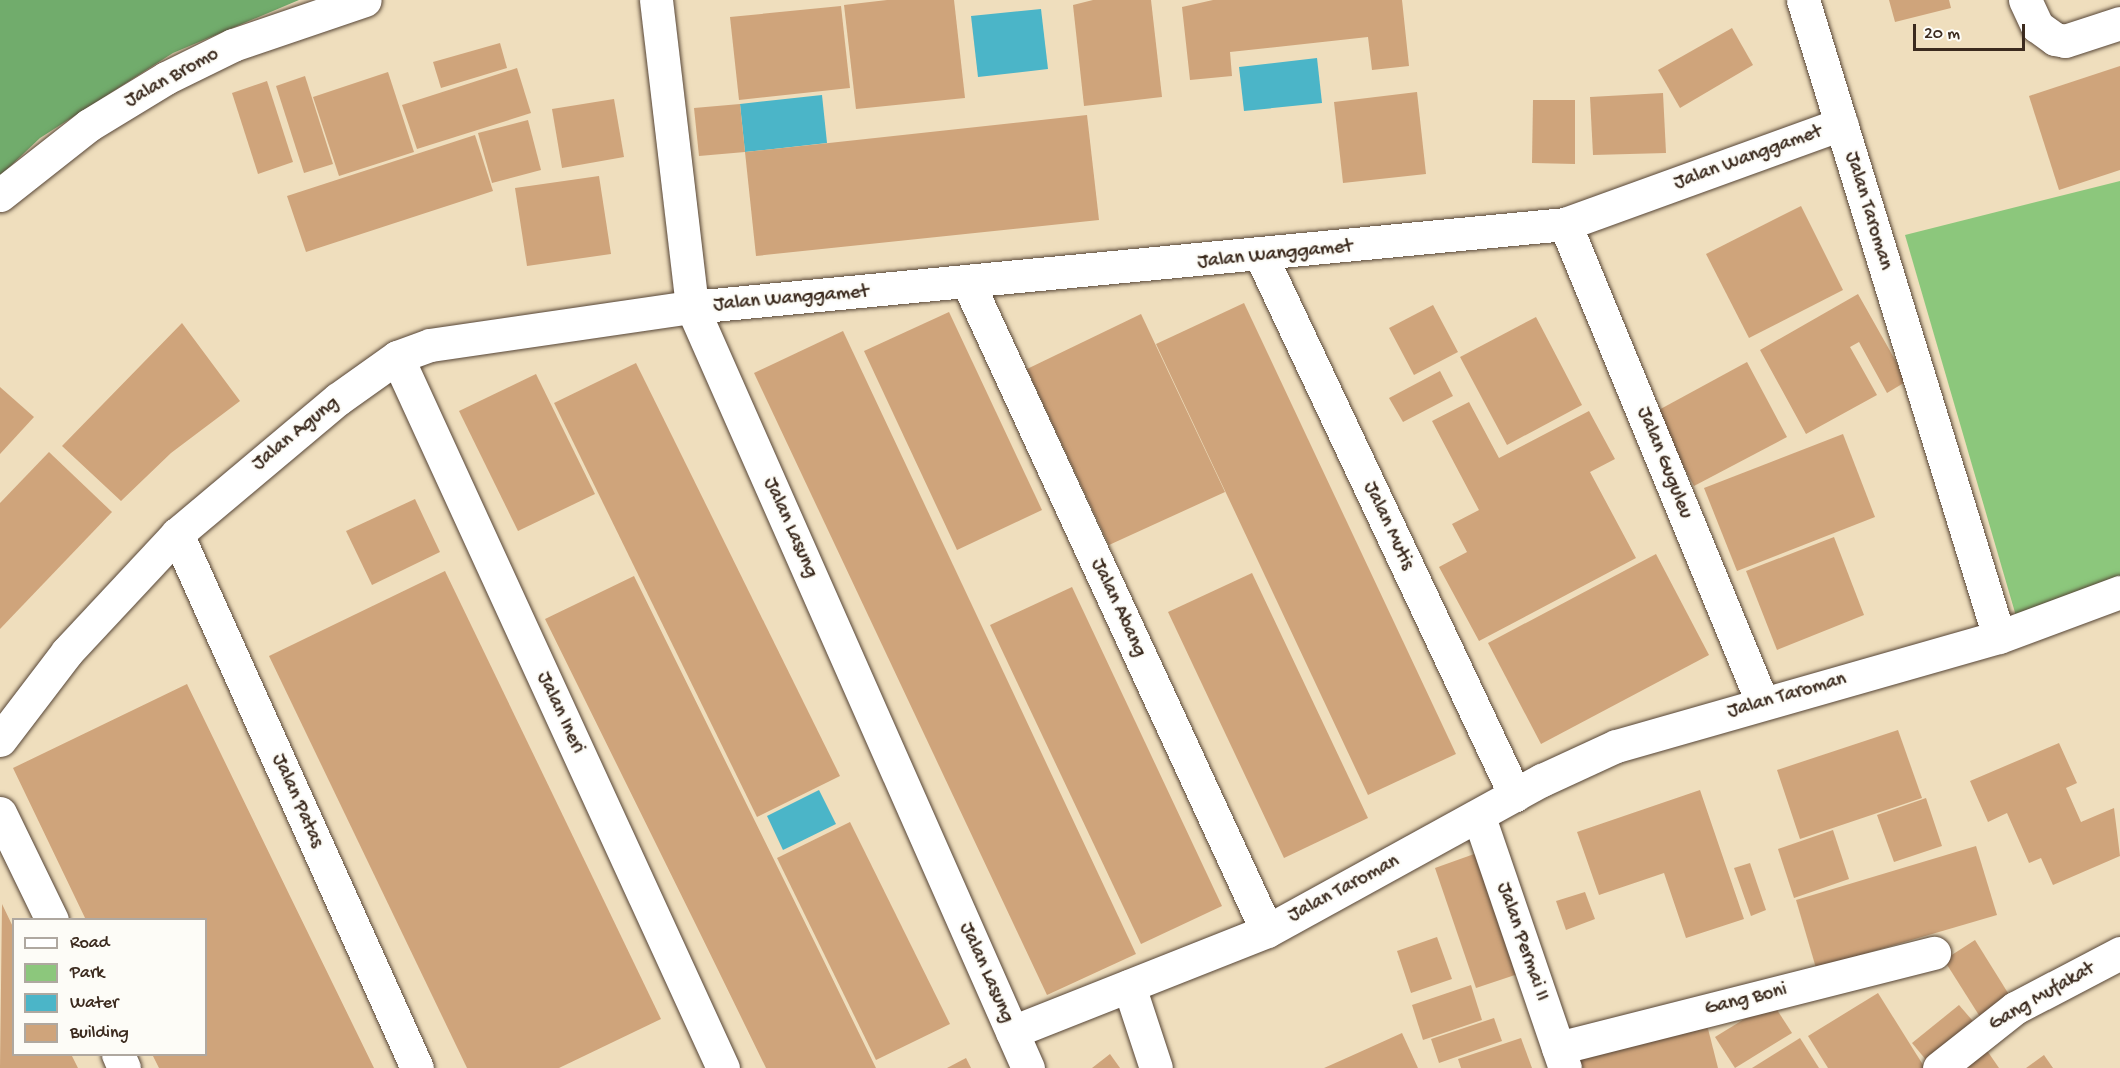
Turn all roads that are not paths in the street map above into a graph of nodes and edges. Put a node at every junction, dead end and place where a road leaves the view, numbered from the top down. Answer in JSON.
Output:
{"nodes":[{"id":1,"x":365,"y":0,"type":"edge"},
{"id":2,"x":656,"y":0,"type":"edge"},
{"id":3,"x":1803,"y":0,"type":"edge"},
{"id":4,"x":2025,"y":0,"type":"edge"},
{"id":5,"x":2120,"y":23,"type":"edge"},
{"id":6,"x":1841,"y":124,"type":"junction"},
{"id":7,"x":0,"y":195,"type":"edge"},
{"id":8,"x":1565,"y":224,"type":"junction"},
{"id":9,"x":1261,"y":256,"type":"junction"},
{"id":10,"x":969,"y":285,"type":"junction"},
{"id":11,"x":692,"y":307,"type":"junction"},
{"id":12,"x":397,"y":357,"type":"junction"},
{"id":13,"x":177,"y":534,"type":"junction"},
{"id":14,"x":2120,"y":592,"type":"edge"},
{"id":15,"x":1999,"y":637,"type":"junction"},
{"id":16,"x":1762,"y":702,"type":"junction"},
{"id":17,"x":0,"y":740,"type":"edge"},
{"id":18,"x":1515,"y":795,"type":"junction"},
{"id":19,"x":0,"y":813,"type":"edge"},
{"id":20,"x":1479,"y":817,"type":"junction"},
{"id":21,"x":51,"y":918,"type":"edge"},
{"id":22,"x":1267,"y":931,"type":"junction"},
{"id":23,"x":1934,"y":953,"type":"dead end"},
{"id":24,"x":2120,"y":953,"type":"edge"},
{"id":25,"x":1129,"y":986,"type":"junction"},
{"id":26,"x":1012,"y":1032,"type":"junction"},
{"id":27,"x":1562,"y":1058,"type":"edge"},
{"id":28,"x":417,"y":1068,"type":"edge"},
{"id":29,"x":723,"y":1068,"type":"edge"},
{"id":30,"x":1028,"y":1068,"type":"edge"},
{"id":31,"x":1156,"y":1068,"type":"edge"},
{"id":32,"x":1939,"y":1068,"type":"edge"}],
"edges":[{"from":1,"to":7,"type":"street","name":"Jalan Bromo"},
{"from":2,"to":11,"type":"street","name":"Jalan Lasung"},
{"from":3,"to":6,"type":"street","name":"Jalan Taroman"},
{"from":4,"to":5,"type":"street"},
{"from":6,"to":8,"type":"street","name":"Jalan Wanggamet"},
{"from":6,"to":15,"type":"street","name":"Jalan Taroman"},
{"from":8,"to":9,"type":"street","name":"Jalan Wanggamet"},
{"from":8,"to":16,"type":"street","name":"Jalan Guguleu"},
{"from":9,"to":10,"type":"street","name":"Jalan Wanggamet"},
{"from":9,"to":18,"type":"street","name":"Jalan Mutis"},
{"from":10,"to":11,"type":"street","name":"Jalan Wanggamet"},
{"from":10,"to":22,"type":"street","name":"Jalan Abang"},
{"from":11,"to":12,"type":"street","name":"Jalan Agung"},
{"from":11,"to":26,"type":"street","name":"Jalan Lasung"},
{"from":12,"to":13,"type":"street","name":"Jalan Agung"},
{"from":12,"to":29,"type":"street","name":"Jalan Ineri"},
{"from":13,"to":17,"type":"street","name":"Jalan Agung"},
{"from":13,"to":28,"type":"street","name":"Jalan Patas"},
{"from":14,"to":15,"type":"street"},
{"from":15,"to":16,"type":"street","name":"Jalan Taroman"},
{"from":16,"to":18,"type":"street","name":"Jalan Taroman"},
{"from":18,"to":20,"type":"street","name":"Jalan Taroman"},
{"from":19,"to":21,"type":"street"},
{"from":20,"to":22,"type":"street","name":"Jalan Taroman"},
{"from":20,"to":27,"type":"street","name":"Jalan Permai II"},
{"from":22,"to":25,"type":"street","name":"Jalan Taroman"},
{"from":23,"to":27,"type":"street","name":"Gang Boni"},
{"from":24,"to":32,"type":"street","name":"Gang Mufakat"},
{"from":25,"to":26,"type":"street","name":"Jalan Taroman"},
{"from":25,"to":31,"type":"street"},
{"from":26,"to":30,"type":"street"}]}
